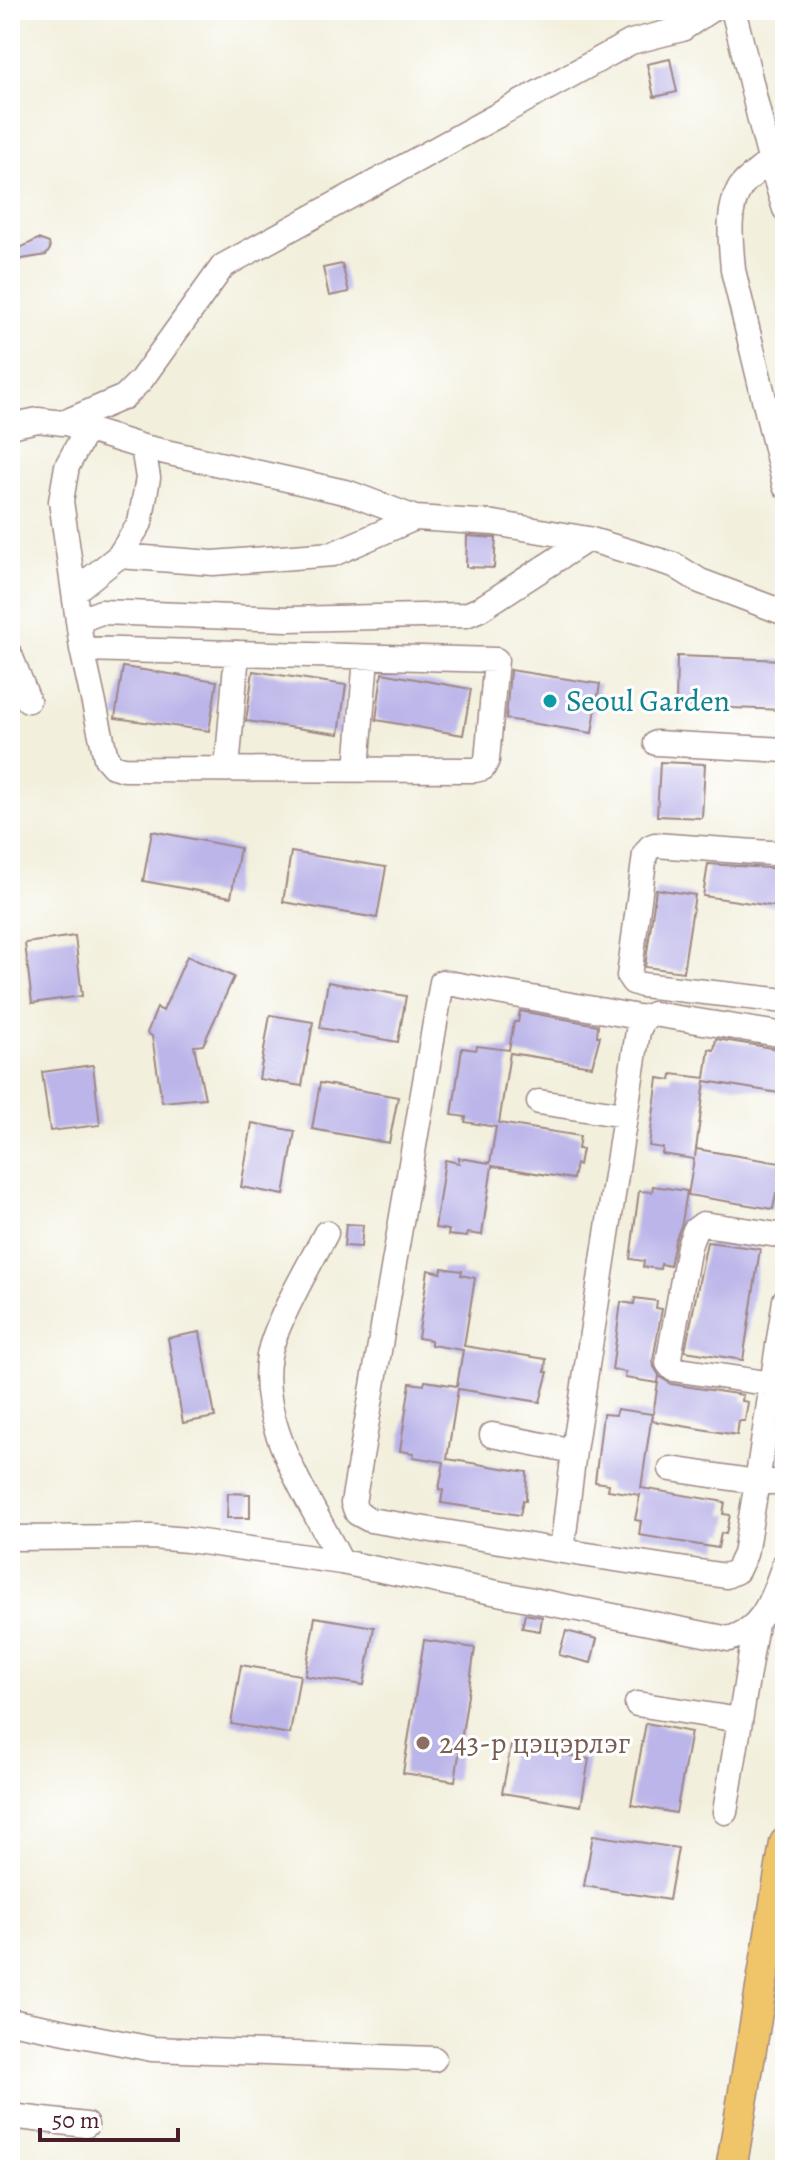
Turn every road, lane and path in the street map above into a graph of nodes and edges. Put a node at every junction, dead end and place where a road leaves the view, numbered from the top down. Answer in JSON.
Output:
{"nodes":[{"id":1,"x":710,"y":10,"type":"edge"},
{"id":2,"x":733,"y":10,"type":"edge"},
{"id":3,"x":769,"y":162,"type":"junction"},
{"id":4,"x":785,"y":209,"type":"edge"},
{"id":5,"x":63,"y":423,"type":"junction"},
{"id":6,"x":10,"y":426,"type":"edge"},
{"id":7,"x":87,"y":429,"type":"junction"},
{"id":8,"x":143,"y":447,"type":"junction"},
{"id":9,"x":785,"y":486,"type":"edge"},
{"id":10,"x":415,"y":518,"type":"junction"},
{"id":11,"x":588,"y":539,"type":"junction"},
{"id":12,"x":119,"y":556,"type":"junction"},
{"id":13,"x":75,"y":591,"type":"junction"},
{"id":14,"x":785,"y":613,"type":"edge"},
{"id":15,"x":80,"y":620,"type":"junction"},
{"id":16,"x":82,"y":649,"type":"junction"},
{"id":17,"x":237,"y":653,"type":"junction"},
{"id":18,"x":10,"y":655,"type":"edge"},
{"id":19,"x":366,"y":657,"type":"junction"},
{"id":20,"x":28,"y":700,"type":"dead end"},
{"id":21,"x":656,"y":743,"type":"dead end"},
{"id":22,"x":785,"y":750,"type":"edge"},
{"id":23,"x":227,"y":769,"type":"junction"},
{"id":24,"x":357,"y":769,"type":"junction"},
{"id":25,"x":785,"y":854,"type":"edge"},
{"id":26,"x":785,"y":1001,"type":"edge"},
{"id":27,"x":644,"y":1018,"type":"junction"},
{"id":28,"x":785,"y":1035,"type":"edge"},
{"id":29,"x":539,"y":1102,"type":"dead end"},
{"id":30,"x":624,"y":1115,"type":"junction"},
{"id":31,"x":326,"y":1233,"type":"dead end"},
{"id":32,"x":785,"y":1236,"type":"edge"},
{"id":33,"x":785,"y":1300,"type":"edge"},
{"id":34,"x":772,"y":1384,"type":"junction"},
{"id":35,"x":492,"y":1435,"type":"dead end"},
{"id":36,"x":574,"y":1451,"type":"junction"},
{"id":37,"x":671,"y":1469,"type":"dead end"},
{"id":38,"x":757,"y":1482,"type":"junction"},
{"id":39,"x":785,"y":1482,"type":"edge"},
{"id":40,"x":10,"y":1538,"type":"edge"},
{"id":41,"x":562,"y":1551,"type":"junction"},
{"id":42,"x":341,"y":1562,"type":"junction"},
{"id":43,"x":785,"y":1563,"type":"edge"},
{"id":44,"x":756,"y":1624,"type":"junction"},
{"id":45,"x":637,"y":1704,"type":"dead end"},
{"id":46,"x":740,"y":1720,"type":"junction"},
{"id":47,"x":725,"y":1812,"type":"dead end"},
{"id":48,"x":785,"y":1843,"type":"edge"},
{"id":49,"x":10,"y":2021,"type":"edge"},
{"id":50,"x":434,"y":2059,"type":"dead end"},
{"id":51,"x":10,"y":2116,"type":"edge"},
{"id":52,"x":86,"y":2125,"type":"dead end"},
{"id":53,"x":731,"y":2170,"type":"edge"}],
"edges":[{"from":1,"to":5,"type":"street"},
{"from":2,"to":3,"type":"street"},
{"from":3,"to":4,"type":"street"},
{"from":3,"to":9,"type":"street"},
{"from":5,"to":6,"type":"street"},
{"from":5,"to":7,"type":"street"},
{"from":7,"to":8,"type":"street"},
{"from":7,"to":13,"type":"street"},
{"from":8,"to":10,"type":"street"},
{"from":8,"to":12,"type":"street"},
{"from":10,"to":11,"type":"street"},
{"from":10,"to":12,"type":"street"},
{"from":11,"to":14,"type":"street"},
{"from":11,"to":15,"type":"street"},
{"from":12,"to":13,"type":"street"},
{"from":13,"to":15,"type":"street"},
{"from":15,"to":16,"type":"street"},
{"from":16,"to":17,"type":"street"},
{"from":16,"to":23,"type":"street"},
{"from":17,"to":19,"type":"street"},
{"from":17,"to":23,"type":"street"},
{"from":18,"to":20,"type":"street"},
{"from":19,"to":24,"type":"street"},
{"from":19,"to":24,"type":"street"},
{"from":21,"to":22,"type":"street"},
{"from":23,"to":24,"type":"street"},
{"from":25,"to":26,"type":"street"},
{"from":27,"to":28,"type":"street"},
{"from":27,"to":30,"type":"street"},
{"from":27,"to":41,"type":"street"},
{"from":29,"to":30,"type":"street"},
{"from":30,"to":36,"type":"street"},
{"from":31,"to":42,"type":"street"},
{"from":32,"to":34,"type":"street"},
{"from":33,"to":34,"type":"street"},
{"from":34,"to":38,"type":"street"},
{"from":35,"to":36,"type":"street"},
{"from":36,"to":41,"type":"street"},
{"from":37,"to":38,"type":"street"},
{"from":38,"to":39,"type":"street"},
{"from":38,"to":41,"type":"street"},
{"from":40,"to":42,"type":"street"},
{"from":42,"to":44,"type":"street"},
{"from":43,"to":44,"type":"street"},
{"from":44,"to":46,"type":"street"},
{"from":45,"to":46,"type":"street"},
{"from":46,"to":47,"type":"street"},
{"from":48,"to":53,"type":"main road"},
{"from":49,"to":50,"type":"street"},
{"from":51,"to":52,"type":"street"}]}
